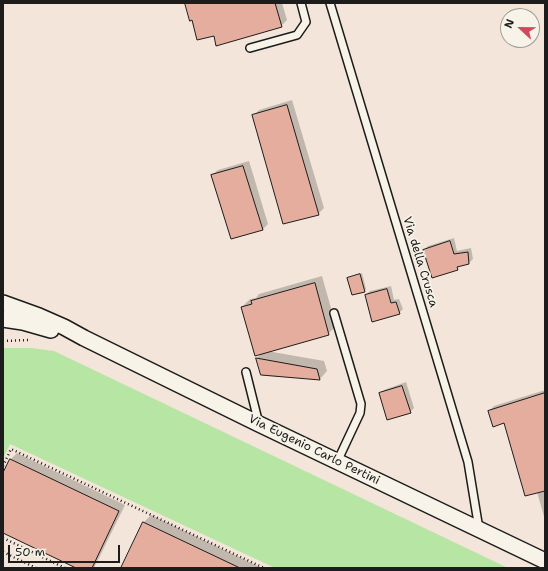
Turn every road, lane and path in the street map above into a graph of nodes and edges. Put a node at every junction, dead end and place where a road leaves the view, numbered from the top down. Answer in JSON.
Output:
{"nodes":[{"id":1,"x":300,"y":3,"type":"edge"},
{"id":2,"x":330,"y":3,"type":"edge"},
{"id":3,"x":250,"y":48,"type":"dead end"},
{"id":4,"x":3,"y":303,"type":"edge"},
{"id":5,"x":334,"y":313,"type":"dead end"},
{"id":6,"x":3,"y":320,"type":"edge"},
{"id":7,"x":84,"y":338,"type":"junction"},
{"id":8,"x":246,"y":372,"type":"dead end"},
{"id":9,"x":260,"y":424,"type":"junction"},
{"id":10,"x":337,"y":462,"type":"junction"},
{"id":11,"x":3,"y":466,"type":"edge"},
{"id":12,"x":479,"y":529,"type":"junction"},
{"id":13,"x":3,"y":538,"type":"edge"},
{"id":14,"x":3,"y":552,"type":"edge"},
{"id":15,"x":545,"y":561,"type":"edge"},
{"id":16,"x":36,"y":568,"type":"edge"},
{"id":17,"x":65,"y":568,"type":"edge"},
{"id":18,"x":264,"y":568,"type":"edge"}],
"edges":[{"from":1,"to":3,"type":"lane"},
{"from":2,"to":12,"type":"lane","name":"Via della Crusca"},
{"from":4,"to":7,"type":"street","name":"Via Eugenio Carlo Pertini"},
{"from":5,"to":10,"type":"lane"},
{"from":6,"to":7,"type":"street","name":"Via Eugenio Carlo Pertini"},
{"from":7,"to":9,"type":"street","name":"Via Eugenio Carlo Pertini"},
{"from":8,"to":9,"type":"lane"},
{"from":9,"to":10,"type":"street","name":"Via Eugenio Carlo Pertini"},
{"from":10,"to":12,"type":"street","name":"Via Eugenio Carlo Pertini"},
{"from":11,"to":18,"type":"path"},
{"from":12,"to":15,"type":"street","name":"Via Eugenio Carlo Pertini"},
{"from":13,"to":17,"type":"path"},
{"from":14,"to":16,"type":"path"}]}
